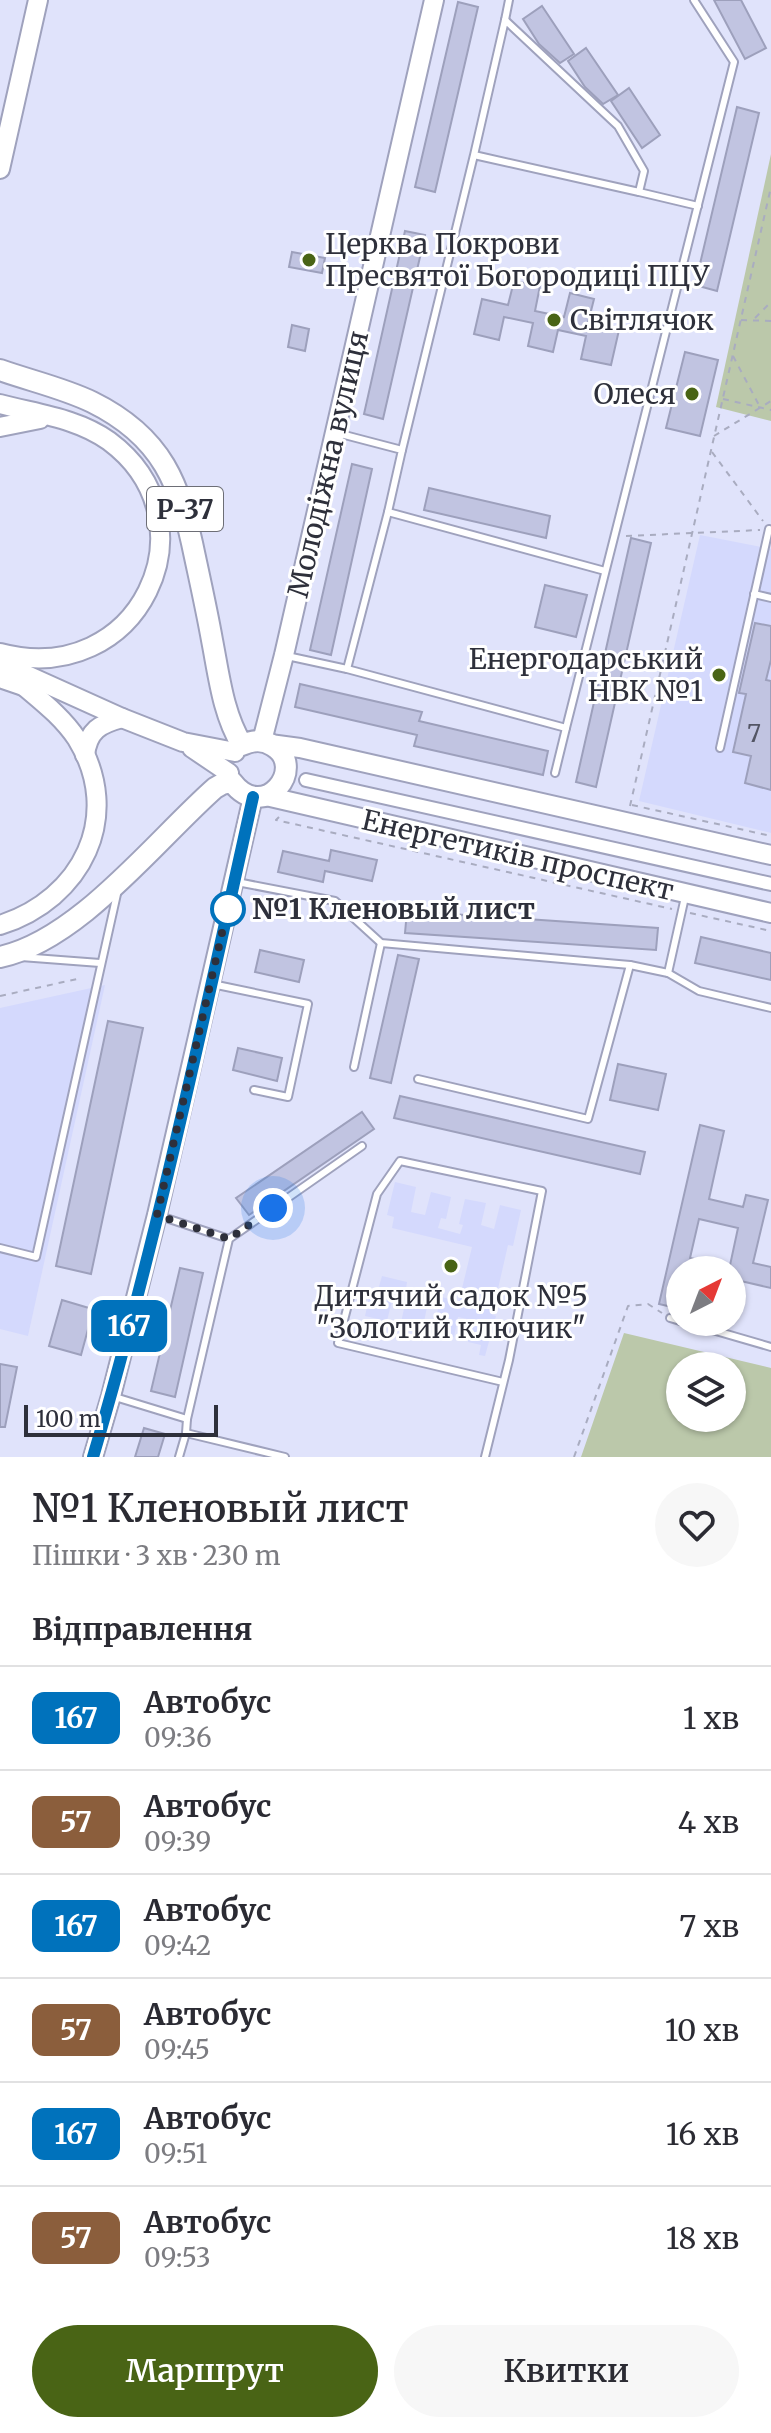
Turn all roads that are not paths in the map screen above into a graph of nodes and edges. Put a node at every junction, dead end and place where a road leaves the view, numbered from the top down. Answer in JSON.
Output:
{"nodes":[{"id":1,"x":38,"y":0,"type":"edge"},
{"id":2,"x":434,"y":0,"type":"edge"},
{"id":3,"x":509,"y":0,"type":"edge"},
{"id":4,"x":694,"y":0,"type":"edge"},
{"id":5,"x":505,"y":20,"type":"junction"},
{"id":6,"x":474,"y":155,"type":"junction"},
{"id":7,"x":0,"y":169,"type":"edge"},
{"id":8,"x":639,"y":192,"type":"junction"},
{"id":9,"x":698,"y":206,"type":"junction"},
{"id":10,"x":7,"y":372,"type":"edge"},
{"id":11,"x":2,"y":405,"type":"edge"},
{"id":12,"x":62,"y":419,"type":"junction"},
{"id":13,"x":0,"y":427,"type":"edge"},
{"id":14,"x":335,"y":433,"type":"junction"},
{"id":15,"x":402,"y":450,"type":"junction"},
{"id":16,"x":388,"y":512,"type":"junction"},
{"id":17,"x":769,"y":529,"type":"road end"},
{"id":18,"x":605,"y":571,"type":"junction"},
{"id":19,"x":754,"y":594,"type":"junction"},
{"id":20,"x":771,"y":598,"type":"edge"},
{"id":21,"x":0,"y":653,"type":"edge"},
{"id":22,"x":284,"y":655,"type":"junction"},
{"id":23,"x":0,"y":663,"type":"edge"},
{"id":24,"x":347,"y":669,"type":"junction"},
{"id":25,"x":0,"y":678,"type":"edge"},
{"id":26,"x":25,"y":687,"type":"junction"},
{"id":27,"x":122,"y":718,"type":"junction"},
{"id":28,"x":566,"y":728,"type":"junction"},
{"id":29,"x":183,"y":742,"type":"junction"},
{"id":30,"x":252,"y":745,"type":"junction"},
{"id":31,"x":720,"y":748,"type":"dead end"},
{"id":32,"x":85,"y":755,"type":"junction"},
{"id":33,"x":555,"y":773,"type":"dead end"},
{"id":34,"x":231,"y":778,"type":"junction"},
{"id":35,"x":306,"y":780,"type":"dead end"},
{"id":36,"x":259,"y":796,"type":"junction"},
{"id":37,"x":771,"y":855,"type":"edge"},
{"id":38,"x":120,"y":878,"type":"junction"},
{"id":39,"x":234,"y":882,"type":"junction"},
{"id":40,"x":771,"y":884,"type":"edge"},
{"id":41,"x":684,"y":902,"type":"junction"},
{"id":42,"x":771,"y":913,"type":"edge"},
{"id":43,"x":0,"y":925,"type":"edge"},
{"id":44,"x":381,"y":943,"type":"junction"},
{"id":45,"x":3,"y":956,"type":"edge"},
{"id":46,"x":100,"y":963,"type":"junction"},
{"id":47,"x":630,"y":965,"type":"junction"},
{"id":48,"x":668,"y":973,"type":"junction"},
{"id":49,"x":211,"y":983,"type":"junction"},
{"id":50,"x":771,"y":1008,"type":"edge"},
{"id":51,"x":354,"y":1067,"type":"dead end"},
{"id":52,"x":418,"y":1079,"type":"dead end"},
{"id":53,"x":254,"y":1090,"type":"dead end"},
{"id":54,"x":362,"y":1146,"type":"dead end"},
{"id":55,"x":157,"y":1215,"type":"junction"},
{"id":56,"x":229,"y":1239,"type":"junction"},
{"id":57,"x":0,"y":1248,"type":"edge"},
{"id":58,"x":733,"y":1336,"type":"edge"},
{"id":59,"x":771,"y":1347,"type":"edge"},
{"id":60,"x":503,"y":1382,"type":"junction"},
{"id":61,"x":111,"y":1396,"type":"junction"},
{"id":62,"x":187,"y":1419,"type":"junction"},
{"id":63,"x":186,"y":1433,"type":"junction"},
{"id":64,"x":93,"y":1457,"type":"edge"},
{"id":65,"x":179,"y":1457,"type":"edge"},
{"id":66,"x":285,"y":1457,"type":"edge"},
{"id":67,"x":485,"y":1457,"type":"edge"}],
"edges":[{"from":1,"to":7,"type":"street"},
{"from":2,"to":14,"type":"street","name":"Молодіжна вулиця"},
{"from":3,"to":5,"type":"lane"},
{"from":4,"to":9,"type":"lane"},
{"from":5,"to":6,"type":"lane"},
{"from":5,"to":8,"type":"lane"},
{"from":6,"to":8,"type":"lane"},
{"from":6,"to":15,"type":"lane"},
{"from":8,"to":9,"type":"lane"},
{"from":9,"to":18,"type":"lane"},
{"from":10,"to":11,"type":"street"},
{"from":10,"to":30,"type":"main road","number":"Р-37"},
{"from":11,"to":12,"type":"street"},
{"from":12,"to":13,"type":"street"},
{"from":12,"to":21,"type":"street"},
{"from":14,"to":15,"type":"lane"},
{"from":14,"to":22,"type":"street","name":"Молодіжна вулиця"},
{"from":15,"to":16,"type":"lane"},
{"from":16,"to":18,"type":"lane"},
{"from":16,"to":24,"type":"lane"},
{"from":17,"to":19,"type":"lane"},
{"from":18,"to":28,"type":"lane"},
{"from":19,"to":20,"type":"lane"},
{"from":19,"to":31,"type":"lane"},
{"from":22,"to":24,"type":"lane"},
{"from":22,"to":30,"type":"street","name":"Молодіжна вулиця"},
{"from":23,"to":27,"type":"street"},
{"from":24,"to":28,"type":"lane"},
{"from":25,"to":26,"type":"street"},
{"from":26,"to":27,"type":"street"},
{"from":26,"to":32,"type":"street"},
{"from":27,"to":29,"type":"street"},
{"from":27,"to":32,"type":"street"},
{"from":28,"to":33,"type":"lane"},
{"from":29,"to":30,"type":"street","name":"Енергетиків проспект"},
{"from":29,"to":34,"type":"street"},
{"from":30,"to":34,"type":"street"},
{"from":30,"to":36,"type":"main road","number":"Р-37"},
{"from":30,"to":37,"type":"street","name":"Енергетиків проспект"},
{"from":32,"to":43,"type":"street"},
{"from":34,"to":36,"type":"main road"},
{"from":34,"to":38,"type":"main road"},
{"from":35,"to":40,"type":"street"},
{"from":36,"to":39,"type":"street"},
{"from":36,"to":41,"type":"street","name":"Енергетиків проспект"},
{"from":38,"to":45,"type":"main road"},
{"from":38,"to":46,"type":"lane"},
{"from":39,"to":44,"type":"lane"},
{"from":39,"to":49,"type":"street"},
{"from":41,"to":42,"type":"street","name":"Енергетиків проспект"},
{"from":41,"to":48,"type":"lane"},
{"from":44,"to":47,"type":"lane"},
{"from":44,"to":51,"type":"lane"},
{"from":45,"to":46,"type":"lane"},
{"from":46,"to":57,"type":"lane"},
{"from":47,"to":48,"type":"lane"},
{"from":47,"to":52,"type":"lane"},
{"from":48,"to":50,"type":"lane"},
{"from":49,"to":53,"type":"lane"},
{"from":49,"to":55,"type":"street"},
{"from":54,"to":56,"type":"lane"},
{"from":55,"to":56,"type":"lane"},
{"from":55,"to":61,"type":"street"},
{"from":56,"to":62,"type":"lane"},
{"from":58,"to":59,"type":"lane"},
{"from":60,"to":60,"type":"lane"},
{"from":60,"to":67,"type":"lane"},
{"from":61,"to":62,"type":"lane"},
{"from":61,"to":64,"type":"street"},
{"from":62,"to":63,"type":"lane"},
{"from":63,"to":65,"type":"lane"},
{"from":63,"to":66,"type":"lane"}]}
